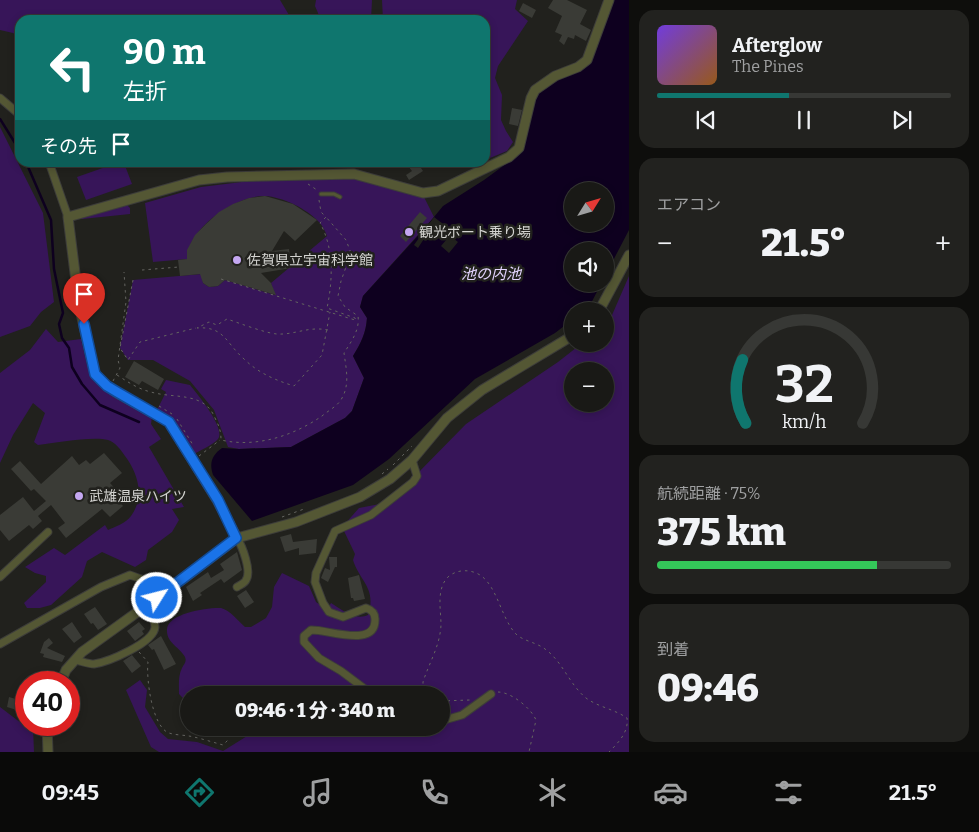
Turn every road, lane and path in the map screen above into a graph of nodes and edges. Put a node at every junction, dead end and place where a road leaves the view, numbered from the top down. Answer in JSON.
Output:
{"nodes":[{"id":1,"x":609,"y":0,"type":"edge"},
{"id":2,"x":0,"y":98,"type":"edge"},
{"id":3,"x":15,"y":111,"type":"edge"},
{"id":4,"x":490,"y":166,"type":"edge"},
{"id":5,"x":51,"y":167,"type":"edge"},
{"id":6,"x":488,"y":167,"type":"edge"},
{"id":7,"x":298,"y":176,"type":"junction"},
{"id":8,"x":321,"y":194,"type":"junction"},
{"id":9,"x":340,"y":197,"type":"dead end"},
{"id":10,"x":68,"y":216,"type":"junction"},
{"id":11,"x":326,"y":217,"type":"junction"},
{"id":12,"x":629,"y":256,"type":"edge"},
{"id":13,"x":179,"y":267,"type":"dead end"},
{"id":14,"x":142,"y":270,"type":"dead end"},
{"id":15,"x":124,"y":272,"type":"dead end"},
{"id":16,"x":221,"y":279,"type":"dead end"},
{"id":17,"x":133,"y":280,"type":"dead end"},
{"id":18,"x":605,"y":302,"type":"edge"},
{"id":19,"x":330,"y":312,"type":"junction"},
{"id":20,"x":197,"y":328,"type":"junction"},
{"id":21,"x":328,"y":330,"type":"junction"},
{"id":22,"x":564,"y":341,"type":"edge"},
{"id":23,"x":117,"y":374,"type":"junction"},
{"id":24,"x":113,"y":385,"type":"dead end"},
{"id":25,"x":156,"y":406,"type":"dead end"},
{"id":26,"x":221,"y":440,"type":"junction"},
{"id":27,"x":417,"y":441,"type":"dead end"},
{"id":28,"x":197,"y":459,"type":"junction"},
{"id":29,"x":412,"y":460,"type":"junction"},
{"id":30,"x":378,"y":476,"type":"dead end"},
{"id":31,"x":308,"y":508,"type":"dead end"},
{"id":32,"x":281,"y":517,"type":"dead end"},
{"id":33,"x":48,"y":532,"type":"dead end"},
{"id":34,"x":236,"y":538,"type":"junction"},
{"id":35,"x":0,"y":577,"type":"edge"},
{"id":36,"x":179,"y":582,"type":"junction"},
{"id":37,"x":237,"y":588,"type":"dead end"},
{"id":38,"x":146,"y":606,"type":"junction"},
{"id":39,"x":0,"y":644,"type":"edge"},
{"id":40,"x":135,"y":648,"type":"junction"},
{"id":41,"x":75,"y":660,"type":"junction"},
{"id":42,"x":66,"y":671,"type":"edge"},
{"id":43,"x":361,"y":686,"type":"edge"},
{"id":44,"x":423,"y":686,"type":"edge"},
{"id":45,"x":491,"y":694,"type":"joint"},
{"id":46,"x":472,"y":700,"type":"dead end"},
{"id":47,"x":450,"y":701,"type":"edge"},
{"id":48,"x":450,"y":719,"type":"edge"},
{"id":49,"x":47,"y":736,"type":"edge"},
{"id":50,"x":228,"y":740,"type":"dead end"},
{"id":51,"x":48,"y":752,"type":"edge"},
{"id":52,"x":529,"y":752,"type":"edge"},
{"id":53,"x":609,"y":752,"type":"edge"}],
"edges":[{"from":1,"to":4,"type":"street"},
{"from":2,"to":3,"type":"street"},
{"from":5,"to":10,"type":"street"},
{"from":6,"to":7,"type":"street"},
{"from":7,"to":8,"type":"path"},
{"from":7,"to":10,"type":"street"},
{"from":8,"to":9,"type":"lane"},
{"from":8,"to":11,"type":"path"},
{"from":10,"to":28,"type":"street"},
{"from":11,"to":19,"type":"path"},
{"from":11,"to":26,"type":"path"},
{"from":12,"to":18,"type":"street"},
{"from":13,"to":14,"type":"path"},
{"from":15,"to":23,"type":"path"},
{"from":16,"to":19,"type":"path"},
{"from":17,"to":20,"type":"path"},
{"from":19,"to":21,"type":"path"},
{"from":20,"to":21,"type":"path"},
{"from":20,"to":21,"type":"path"},
{"from":22,"to":29,"type":"street"},
{"from":23,"to":24,"type":"path"},
{"from":23,"to":26,"type":"path"},
{"from":25,"to":28,"type":"path"},
{"from":26,"to":28,"type":"path"},
{"from":27,"to":30,"type":"path"},
{"from":28,"to":34,"type":"street"},
{"from":29,"to":34,"type":"street"},
{"from":29,"to":43,"type":"street"},
{"from":31,"to":32,"type":"path"},
{"from":33,"to":35,"type":"street"},
{"from":34,"to":36,"type":"street"},
{"from":34,"to":37,"type":"street"},
{"from":36,"to":38,"type":"street"},
{"from":36,"to":39,"type":"street"},
{"from":38,"to":40,"type":"street"},
{"from":38,"to":41,"type":"street"},
{"from":40,"to":41,"type":"street"},
{"from":40,"to":50,"type":"path"},
{"from":41,"to":42,"type":"street"},
{"from":44,"to":53,"type":"path"},
{"from":45,"to":48,"type":"street"},
{"from":45,"to":52,"type":"path"},
{"from":46,"to":47,"type":"path"},
{"from":49,"to":51,"type":"street"}]}
